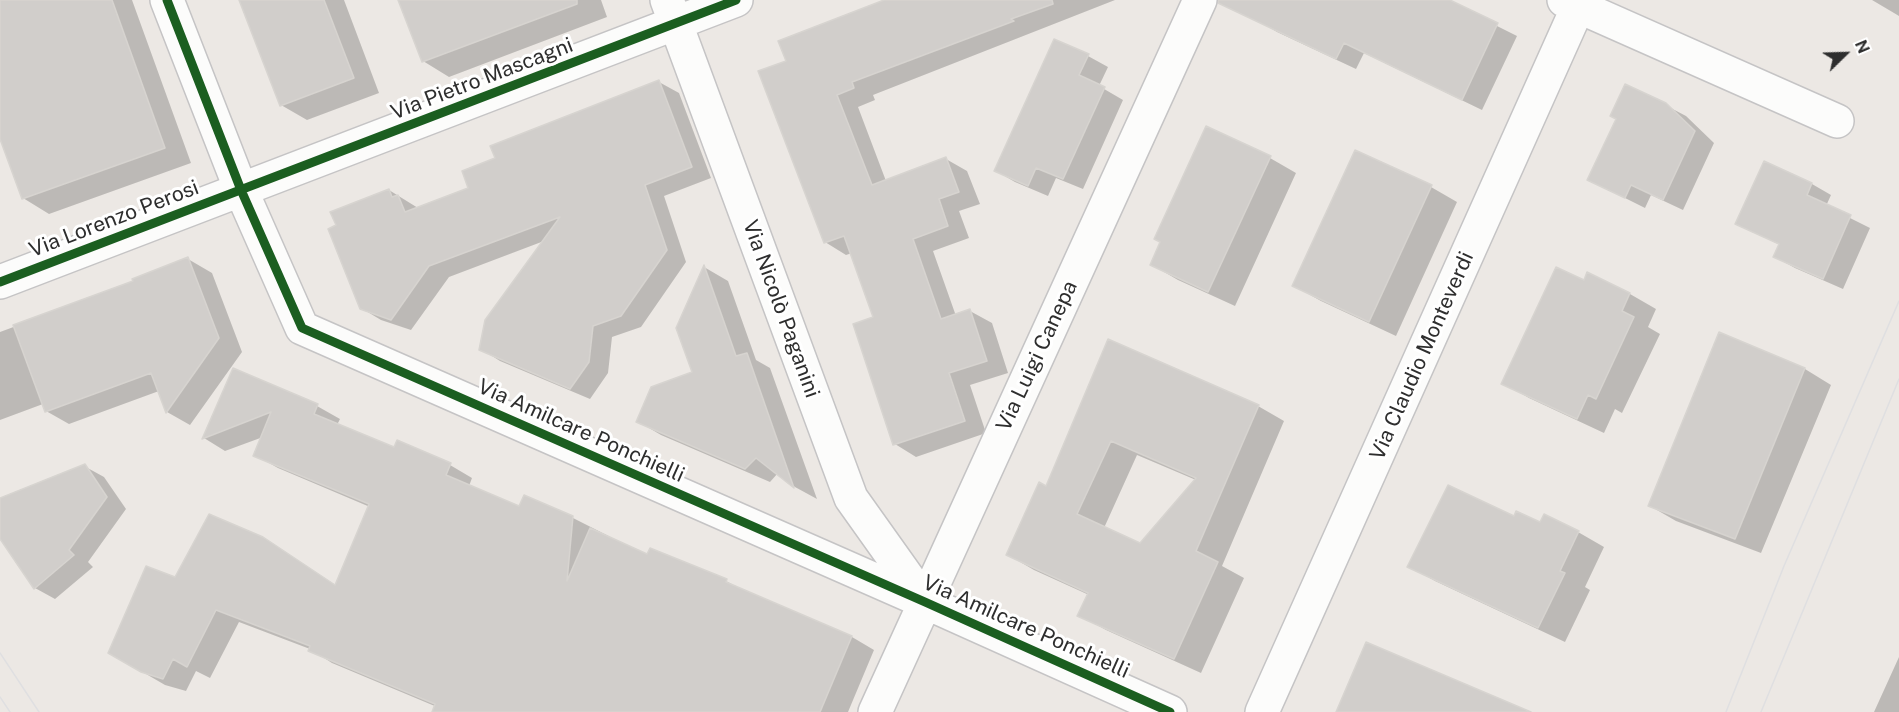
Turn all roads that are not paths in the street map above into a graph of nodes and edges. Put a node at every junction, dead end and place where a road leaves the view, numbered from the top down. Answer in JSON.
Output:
{"nodes":[{"id":1,"x":167,"y":0,"type":"edge"},
{"id":2,"x":736,"y":0,"type":"edge"},
{"id":3,"x":1200,"y":0,"type":"edge"},
{"id":4,"x":1574,"y":2,"type":"edge"},
{"id":5,"x":672,"y":12,"type":"edge"},
{"id":6,"x":1836,"y":121,"type":"dead end"},
{"id":7,"x":240,"y":190,"type":"junction"},
{"id":8,"x":0,"y":282,"type":"edge"},
{"id":9,"x":925,"y":602,"type":"junction"},
{"id":10,"x":875,"y":712,"type":"edge"},
{"id":11,"x":1170,"y":712,"type":"edge"},
{"id":12,"x":1262,"y":712,"type":"edge"}],
"edges":[{"from":1,"to":7,"type":"street","name":"Via Amilcare Ponchielli"},
{"from":2,"to":5,"type":"street","name":"Via Pietro Mascagni"},
{"from":3,"to":9,"type":"street","name":"Via Luigi Canepa"},
{"from":4,"to":6,"type":"street"},
{"from":4,"to":12,"type":"street","name":"Via Claudio Monteverdi"},
{"from":5,"to":7,"type":"street","name":"Via Pietro Mascagni"},
{"from":5,"to":9,"type":"street","name":"Via Nicolò Paganini"},
{"from":7,"to":8,"type":"street","name":"Via Lorenzo Perosi"},
{"from":7,"to":9,"type":"street","name":"Via Amilcare Ponchielli"},
{"from":9,"to":10,"type":"street","name":"Via Luigi Canepa"},
{"from":9,"to":11,"type":"street","name":"Via Amilcare Ponchielli"}]}
